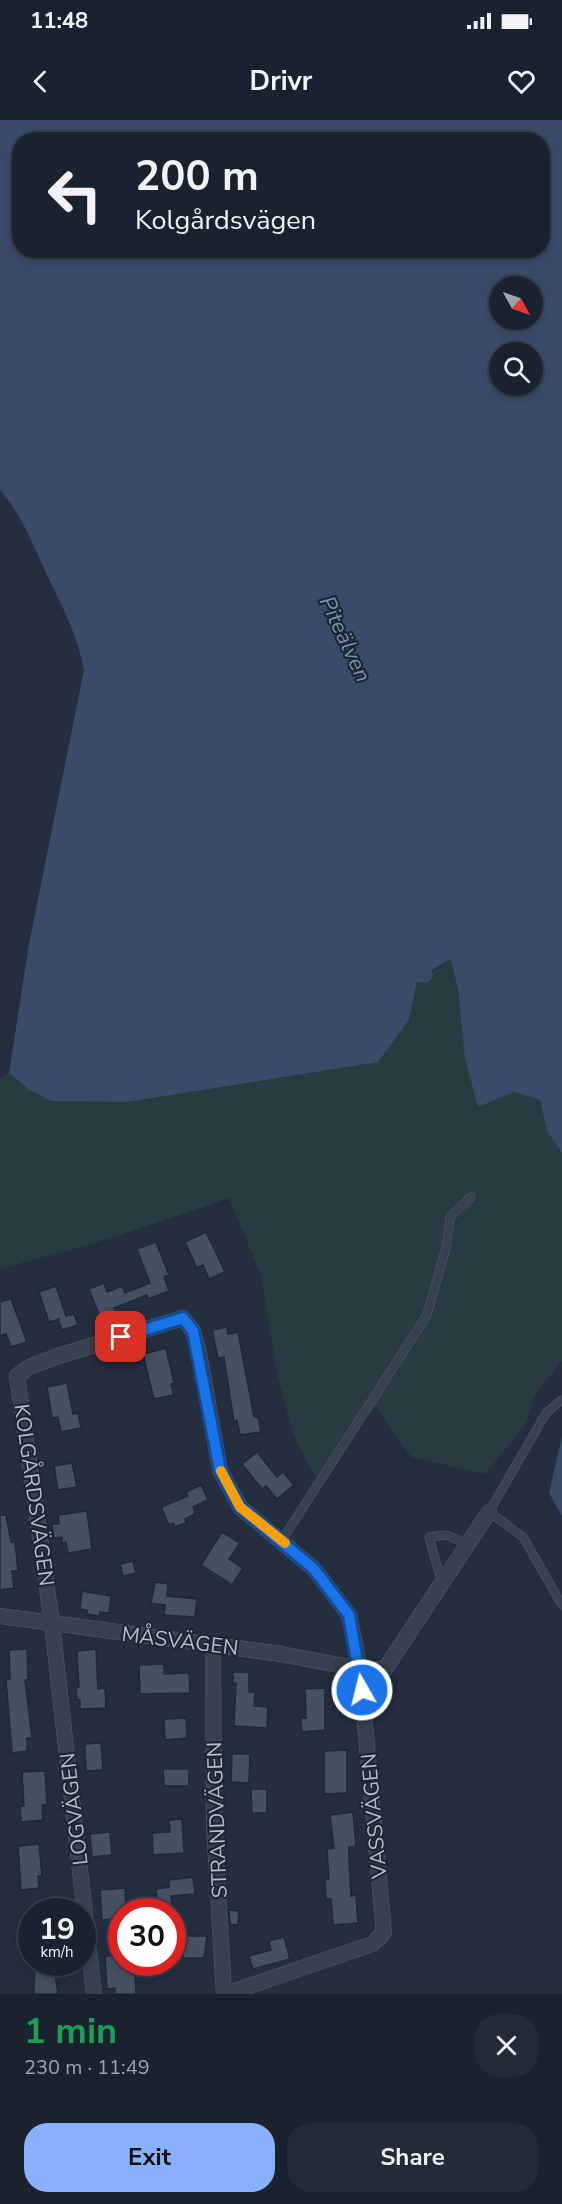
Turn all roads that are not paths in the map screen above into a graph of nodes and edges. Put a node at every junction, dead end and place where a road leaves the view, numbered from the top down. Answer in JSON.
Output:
{"nodes":[{"id":1,"x":471,"y":1197,"type":"dead end"},
{"id":2,"x":562,"y":1400,"type":"edge"},
{"id":3,"x":489,"y":1512,"type":"junction"},
{"id":4,"x":282,"y":1540,"type":"junction"},
{"id":5,"x":468,"y":1545,"type":"junction"},
{"id":6,"x":442,"y":1586,"type":"junction"},
{"id":7,"x":562,"y":1605,"type":"edge"},
{"id":8,"x":0,"y":1616,"type":"edge"},
{"id":9,"x":52,"y":1624,"type":"junction"},
{"id":10,"x":213,"y":1646,"type":"junction"},
{"id":11,"x":360,"y":1669,"type":"junction"},
{"id":12,"x":94,"y":1994,"type":"edge"},
{"id":13,"x":225,"y":1994,"type":"edge"}],
"edges":[{"from":1,"to":4,"type":"lane"},
{"from":2,"to":3,"type":"lane"},
{"from":3,"to":5,"type":"street"},
{"from":3,"to":7,"type":"lane"},
{"from":4,"to":9,"type":"street","name":"KOLGÅRDSVÄGEN"},
{"from":4,"to":11,"type":"street","name":"KOLGÅRDSVÄGEN"},
{"from":5,"to":6,"type":"street"},
{"from":5,"to":6,"type":"lane"},
{"from":6,"to":11,"type":"street"},
{"from":8,"to":9,"type":"street","name":"MÅSVÄGEN"},
{"from":9,"to":10,"type":"street","name":"MÅSVÄGEN"},
{"from":9,"to":12,"type":"street","name":"LOGVÄGEN"},
{"from":10,"to":11,"type":"street","name":"MÅSVÄGEN"},
{"from":10,"to":13,"type":"street","name":"STRANDVÄGEN"},
{"from":11,"to":13,"type":"street","name":"VASSVÄGEN"}]}
